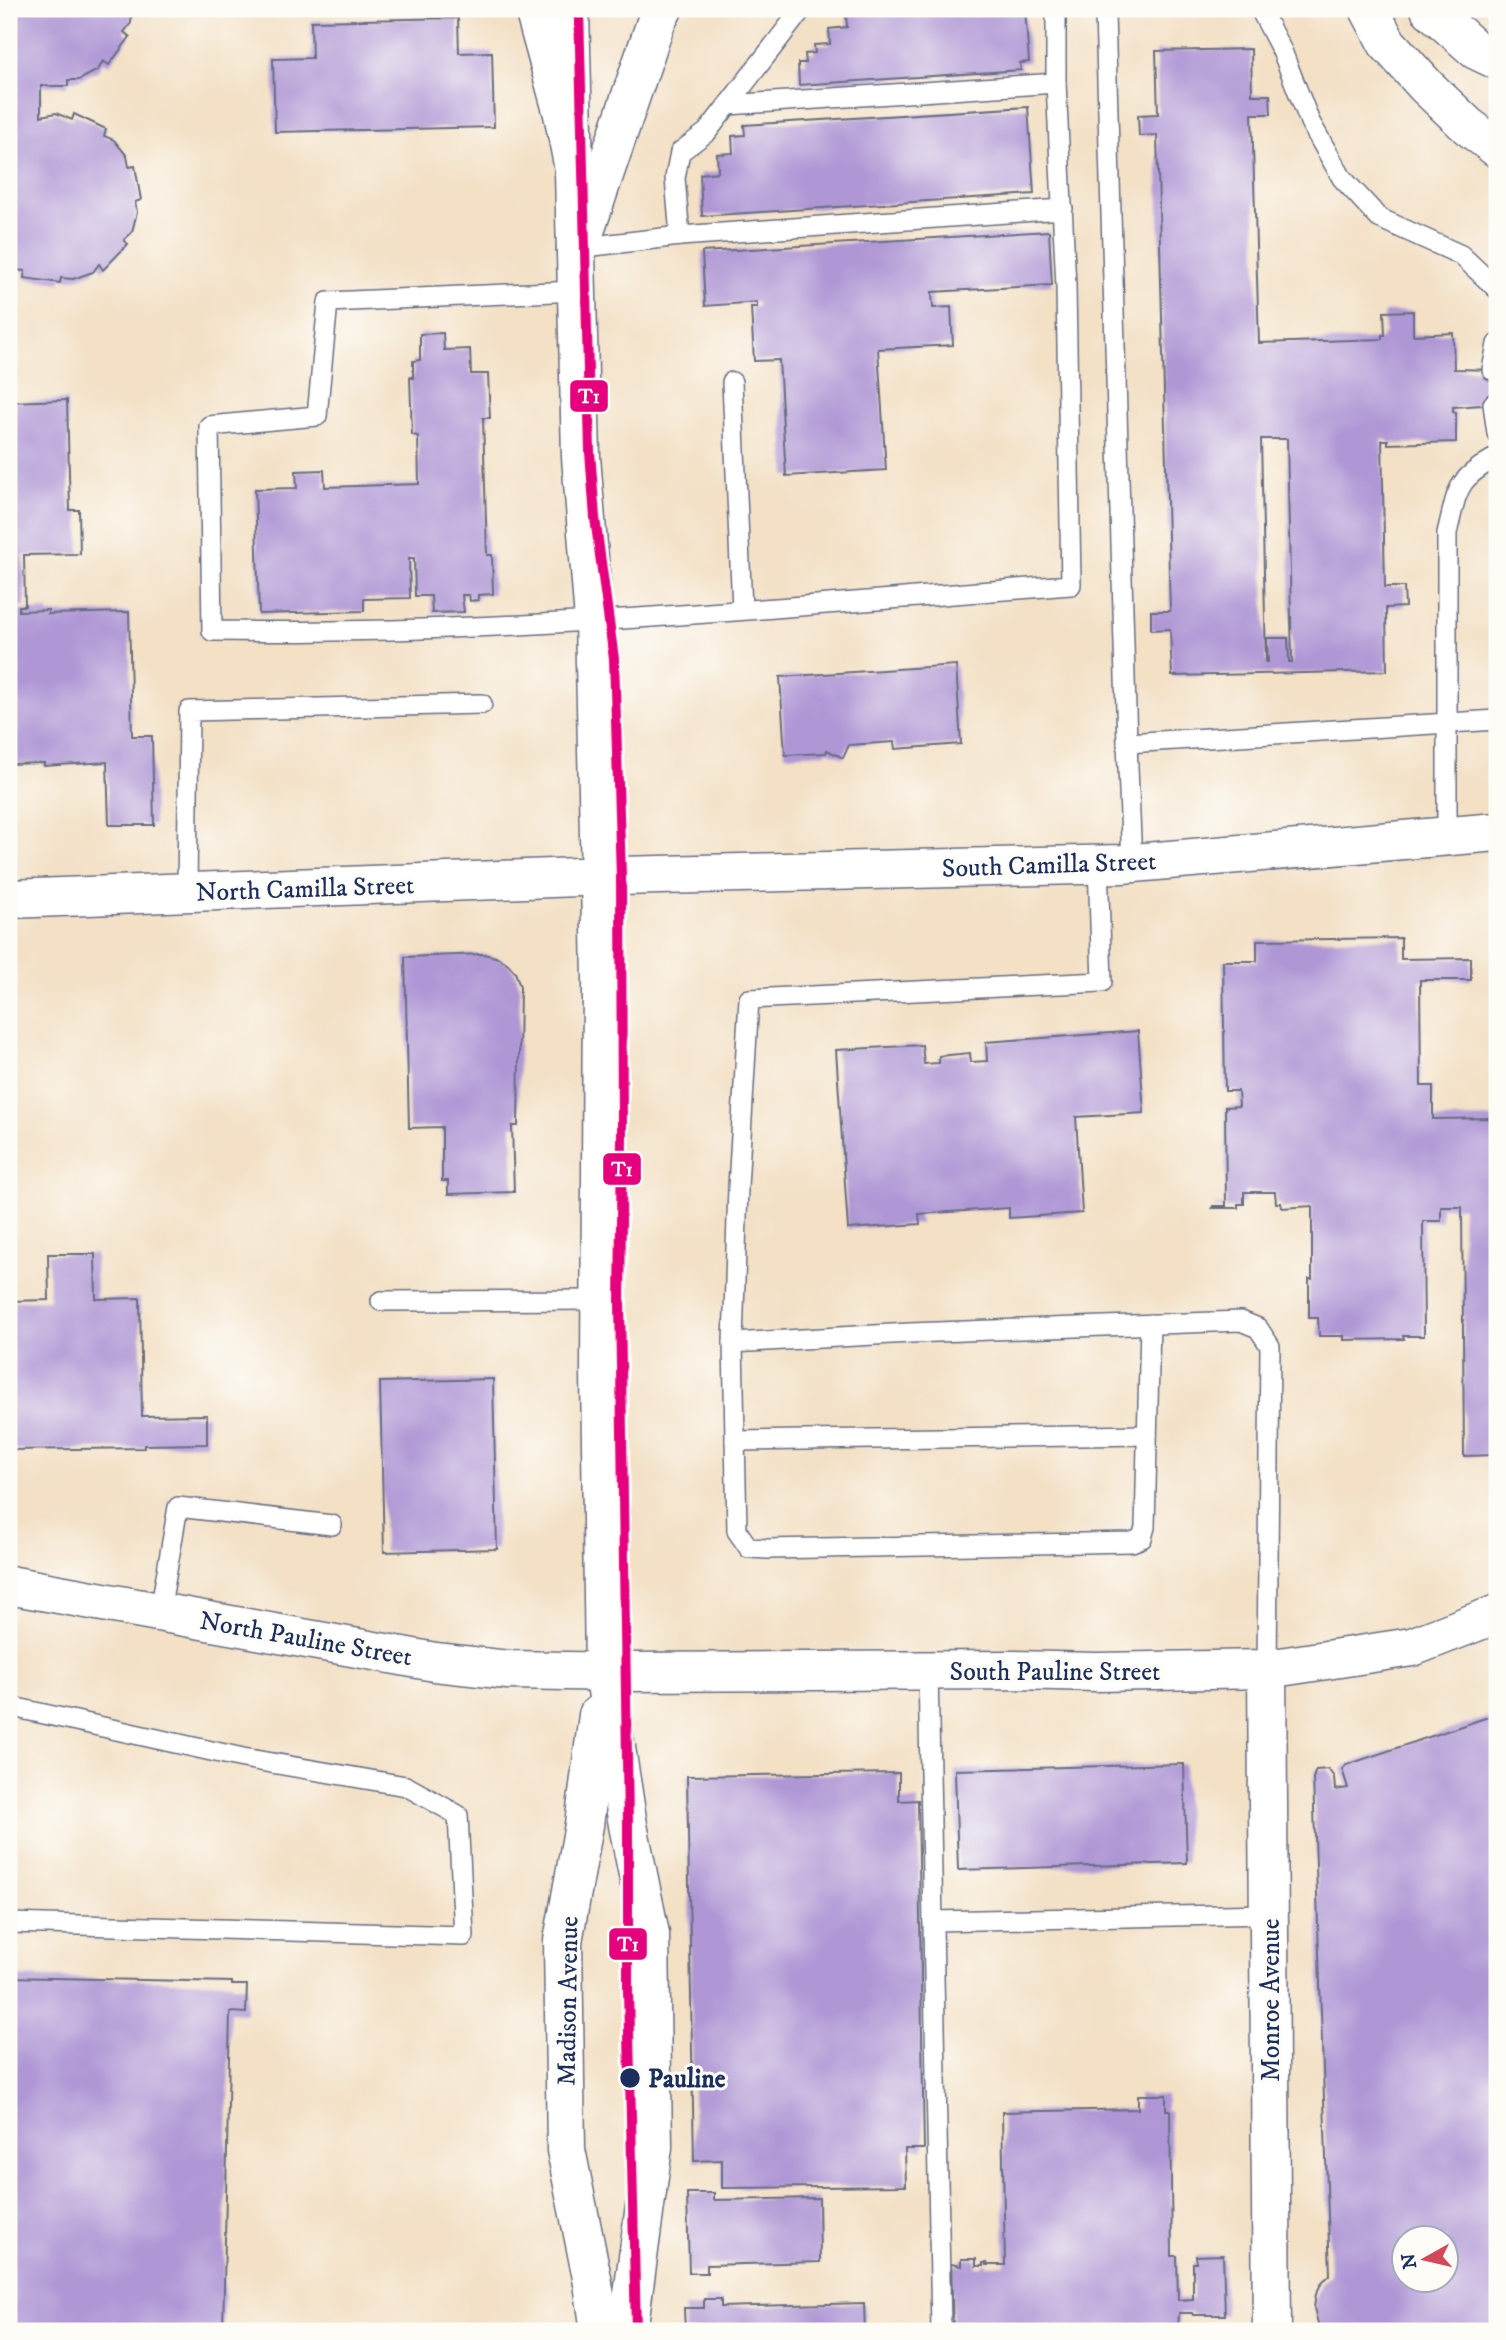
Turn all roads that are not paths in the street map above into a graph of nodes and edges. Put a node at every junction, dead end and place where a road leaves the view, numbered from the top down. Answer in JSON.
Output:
{"nodes":[{"id":1,"x":534,"y":9,"type":"edge"},
{"id":2,"x":570,"y":9,"type":"edge"},
{"id":3,"x":663,"y":9,"type":"edge"},
{"id":4,"x":802,"y":9,"type":"edge"},
{"id":5,"x":1056,"y":9,"type":"edge"},
{"id":6,"x":1109,"y":9,"type":"edge"},
{"id":7,"x":1260,"y":9,"type":"edge"},
{"id":8,"x":1369,"y":9,"type":"edge"},
{"id":9,"x":1430,"y":9,"type":"edge"},
{"id":10,"x":1497,"y":60,"type":"edge"},
{"id":11,"x":1056,"y":83,"type":"junction"},
{"id":12,"x":728,"y":105,"type":"junction"},
{"id":13,"x":1497,"y":148,"type":"edge"},
{"id":14,"x":573,"y":164,"type":"junction"},
{"id":15,"x":1063,"y":209,"type":"junction"},
{"id":16,"x":680,"y":236,"type":"junction"},
{"id":17,"x":576,"y":248,"type":"junction"},
{"id":18,"x":1497,"y":289,"type":"edge"},
{"id":19,"x":576,"y":291,"type":"junction"},
{"id":20,"x":1497,"y":344,"type":"edge"},
{"id":21,"x":1492,"y":370,"type":"dead end"},
{"id":22,"x":732,"y":382,"type":"dead end"},
{"id":23,"x":1493,"y":404,"type":"dead end"},
{"id":24,"x":1497,"y":433,"type":"edge"},
{"id":25,"x":1497,"y":457,"type":"edge"},
{"id":26,"x":743,"y":609,"type":"junction"},
{"id":27,"x":594,"y":620,"type":"junction"},
{"id":28,"x":482,"y":704,"type":"dead end"},
{"id":29,"x":1497,"y":720,"type":"edge"},
{"id":30,"x":1445,"y":724,"type":"junction"},
{"id":31,"x":1126,"y":743,"type":"junction"},
{"id":32,"x":1497,"y":832,"type":"edge"},
{"id":33,"x":1447,"y":835,"type":"junction"},
{"id":34,"x":1115,"y":864,"type":"junction"},
{"id":35,"x":600,"y":877,"type":"junction"},
{"id":36,"x":187,"y":892,"type":"junction"},
{"id":37,"x":9,"y":899,"type":"edge"},
{"id":38,"x":601,"y":1300,"type":"junction"},
{"id":39,"x":381,"y":1301,"type":"dead end"},
{"id":40,"x":1150,"y":1324,"type":"junction"},
{"id":41,"x":733,"y":1343,"type":"junction"},
{"id":42,"x":1147,"y":1435,"type":"junction"},
{"id":43,"x":735,"y":1441,"type":"junction"},
{"id":44,"x":331,"y":1525,"type":"dead end"},
{"id":45,"x":9,"y":1585,"type":"edge"},
{"id":46,"x":160,"y":1611,"type":"junction"},
{"id":47,"x":1497,"y":1614,"type":"edge"},
{"id":48,"x":1267,"y":1669,"type":"junction"},
{"id":49,"x":928,"y":1670,"type":"junction"},
{"id":50,"x":604,"y":1671,"type":"junction"},
{"id":51,"x":9,"y":1708,"type":"edge"},
{"id":52,"x":1269,"y":1914,"type":"junction"},
{"id":53,"x":933,"y":1921,"type":"junction"},
{"id":54,"x":9,"y":1923,"type":"edge"},
{"id":55,"x":600,"y":2331,"type":"edge"},
{"id":56,"x":628,"y":2331,"type":"edge"},
{"id":57,"x":941,"y":2331,"type":"edge"},
{"id":58,"x":1272,"y":2331,"type":"edge"}],
"edges":[{"from":1,"to":14,"type":"main road"},
{"from":2,"to":14,"type":"main road","name":"Madison Avenue"},
{"from":3,"to":17,"type":"main road"},
{"from":4,"to":12,"type":"lane"},
{"from":5,"to":11,"type":"lane"},
{"from":6,"to":31,"type":"lane"},
{"from":7,"to":18,"type":"lane"},
{"from":8,"to":13,"type":"main road"},
{"from":9,"to":10,"type":"main road"},
{"from":11,"to":12,"type":"lane"},
{"from":11,"to":15,"type":"lane"},
{"from":12,"to":16,"type":"lane"},
{"from":14,"to":17,"type":"main road","name":"Madison Avenue"},
{"from":15,"to":16,"type":"lane"},
{"from":15,"to":26,"type":"lane"},
{"from":16,"to":17,"type":"lane"},
{"from":17,"to":19,"type":"main road","name":"Madison Avenue"},
{"from":19,"to":27,"type":"main road","name":"Madison Avenue"},
{"from":19,"to":27,"type":"lane"},
{"from":20,"to":21,"type":"lane"},
{"from":22,"to":26,"type":"lane"},
{"from":23,"to":24,"type":"lane"},
{"from":25,"to":30,"type":"lane"},
{"from":26,"to":27,"type":"lane"},
{"from":27,"to":35,"type":"main road","name":"Madison Avenue"},
{"from":28,"to":36,"type":"lane"},
{"from":29,"to":30,"type":"lane"},
{"from":30,"to":31,"type":"lane"},
{"from":30,"to":33,"type":"lane"},
{"from":31,"to":34,"type":"lane"},
{"from":32,"to":33,"type":"main road","name":"South Camilla Street"},
{"from":33,"to":34,"type":"main road","name":"South Camilla Street"},
{"from":34,"to":35,"type":"main road","name":"South Camilla Street"},
{"from":34,"to":41,"type":"lane"},
{"from":35,"to":36,"type":"main road","name":"North Camilla Street"},
{"from":35,"to":38,"type":"main road","name":"Madison Avenue"},
{"from":36,"to":37,"type":"main road","name":"North Camilla Street"},
{"from":38,"to":39,"type":"lane"},
{"from":38,"to":50,"type":"main road","name":"Madison Avenue"},
{"from":40,"to":41,"type":"lane"},
{"from":40,"to":42,"type":"lane"},
{"from":40,"to":48,"type":"lane"},
{"from":41,"to":43,"type":"lane"},
{"from":42,"to":43,"type":"lane"},
{"from":42,"to":43,"type":"lane"},
{"from":44,"to":46,"type":"lane"},
{"from":45,"to":46,"type":"main road","name":"North Pauline Street"},
{"from":46,"to":50,"type":"main road","name":"North Pauline Street"},
{"from":47,"to":48,"type":"main road","name":"South Pauline Street"},
{"from":48,"to":49,"type":"main road","name":"South Pauline Street"},
{"from":48,"to":52,"type":"main road","name":"Monroe Avenue"},
{"from":49,"to":50,"type":"main road","name":"South Pauline Street"},
{"from":49,"to":53,"type":"lane"},
{"from":50,"to":55,"type":"main road","name":"Madison Avenue"},
{"from":50,"to":56,"type":"main road","name":"Madison Avenue"},
{"from":51,"to":54,"type":"lane"},
{"from":52,"to":53,"type":"lane"},
{"from":52,"to":58,"type":"main road","name":"Monroe Avenue"},
{"from":53,"to":57,"type":"lane"}]}
